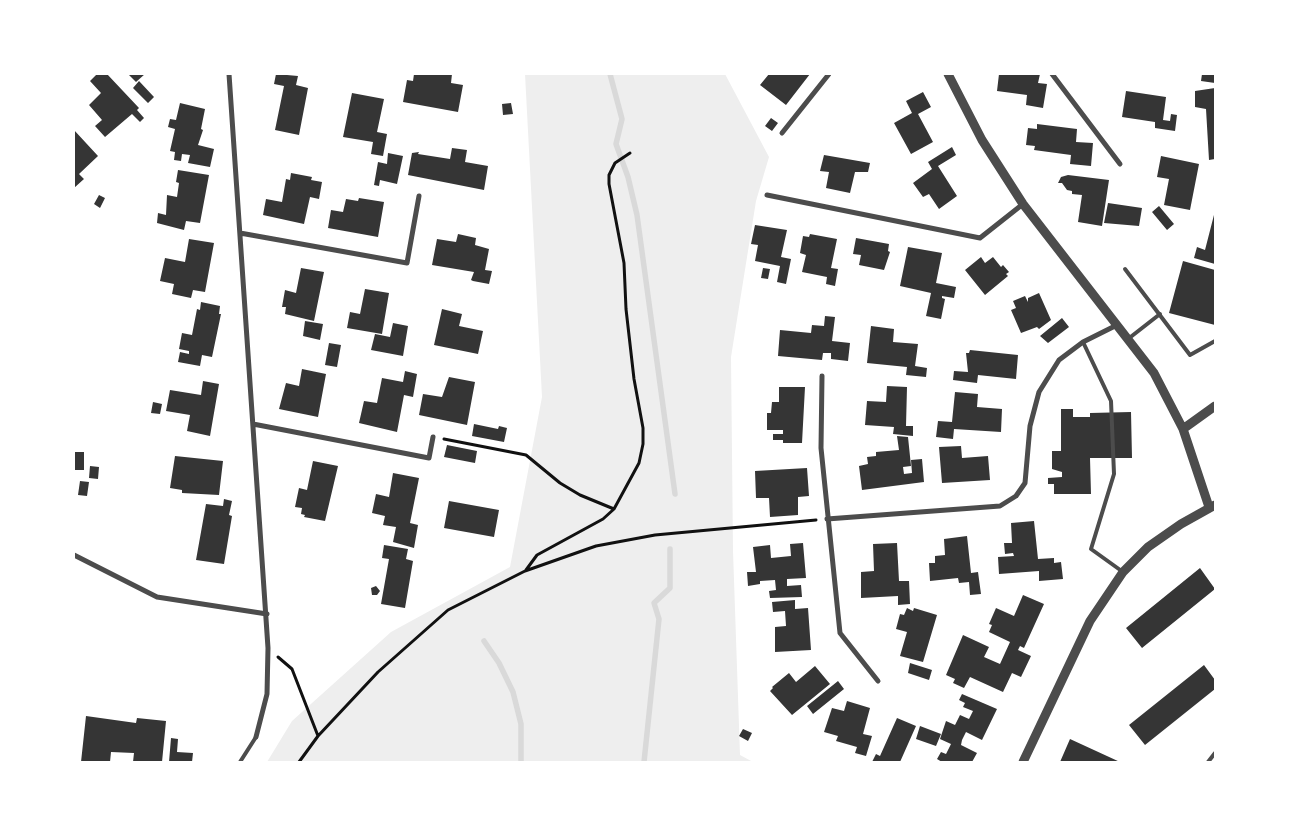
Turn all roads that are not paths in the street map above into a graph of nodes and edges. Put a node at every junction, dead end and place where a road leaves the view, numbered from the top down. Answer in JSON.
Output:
{"nodes":[{"id":1,"x":230,"y":74,"type":"edge"},
{"id":2,"x":829,"y":74,"type":"edge"},
{"id":3,"x":948,"y":74,"type":"edge"},
{"id":4,"x":1052,"y":74,"type":"edge"},
{"id":5,"x":782,"y":133,"type":"dead end"},
{"id":6,"x":1120,"y":164,"type":"dead end"},
{"id":7,"x":766,"y":195,"type":"dead end"},
{"id":8,"x":419,"y":196,"type":"dead end"},
{"id":9,"x":1023,"y":204,"type":"junction"},
{"id":10,"x":240,"y":233,"type":"junction"},
{"id":11,"x":1126,"y":269,"type":"dead end"},
{"id":12,"x":1160,"y":314,"type":"junction"},
{"id":13,"x":1117,"y":325,"type":"junction"},
{"id":14,"x":1128,"y":339,"type":"junction"},
{"id":15,"x":1215,"y":341,"type":"edge"},
{"id":16,"x":1083,"y":342,"type":"junction"},
{"id":17,"x":822,"y":376,"type":"dead end"},
{"id":18,"x":1215,"y":406,"type":"edge"},
{"id":19,"x":253,"y":424,"type":"junction"},
{"id":20,"x":1183,"y":429,"type":"junction"},
{"id":21,"x":433,"y":437,"type":"road end"},
{"id":22,"x":1212,"y":506,"type":"edge"},
{"id":23,"x":827,"y":519,"type":"junction"},
{"id":24,"x":74,"y":555,"type":"edge"},
{"id":25,"x":1123,"y":572,"type":"junction"},
{"id":26,"x":267,"y":614,"type":"junction"},
{"id":27,"x":878,"y":681,"type":"dead end"},
{"id":28,"x":256,"y":737,"type":"joint"},
{"id":29,"x":1215,"y":754,"type":"edge"},
{"id":30,"x":240,"y":762,"type":"edge"},
{"id":31,"x":1023,"y":762,"type":"edge"},
{"id":32,"x":1208,"y":762,"type":"edge"}],
"edges":[{"from":1,"to":10,"type":"street"},
{"from":2,"to":5,"type":"street"},
{"from":3,"to":9,"type":"street"},
{"from":4,"to":6,"type":"street"},
{"from":7,"to":9,"type":"street"},
{"from":8,"to":10,"type":"street"},
{"from":9,"to":13,"type":"street"},
{"from":10,"to":19,"type":"street"},
{"from":11,"to":12,"type":"lane"},
{"from":12,"to":14,"type":"lane"},
{"from":12,"to":15,"type":"lane"},
{"from":13,"to":14,"type":"street"},
{"from":13,"to":16,"type":"street"},
{"from":14,"to":20,"type":"street"},
{"from":16,"to":23,"type":"street"},
{"from":16,"to":25,"type":"lane"},
{"from":17,"to":23,"type":"street"},
{"from":18,"to":20,"type":"street"},
{"from":19,"to":21,"type":"street"},
{"from":19,"to":26,"type":"street"},
{"from":20,"to":22,"type":"street"},
{"from":22,"to":25,"type":"street"},
{"from":23,"to":27,"type":"street"},
{"from":24,"to":26,"type":"street"},
{"from":25,"to":31,"type":"street"},
{"from":26,"to":28,"type":"street"},
{"from":28,"to":30,"type":"lane"},
{"from":29,"to":32,"type":"lane"}]}
